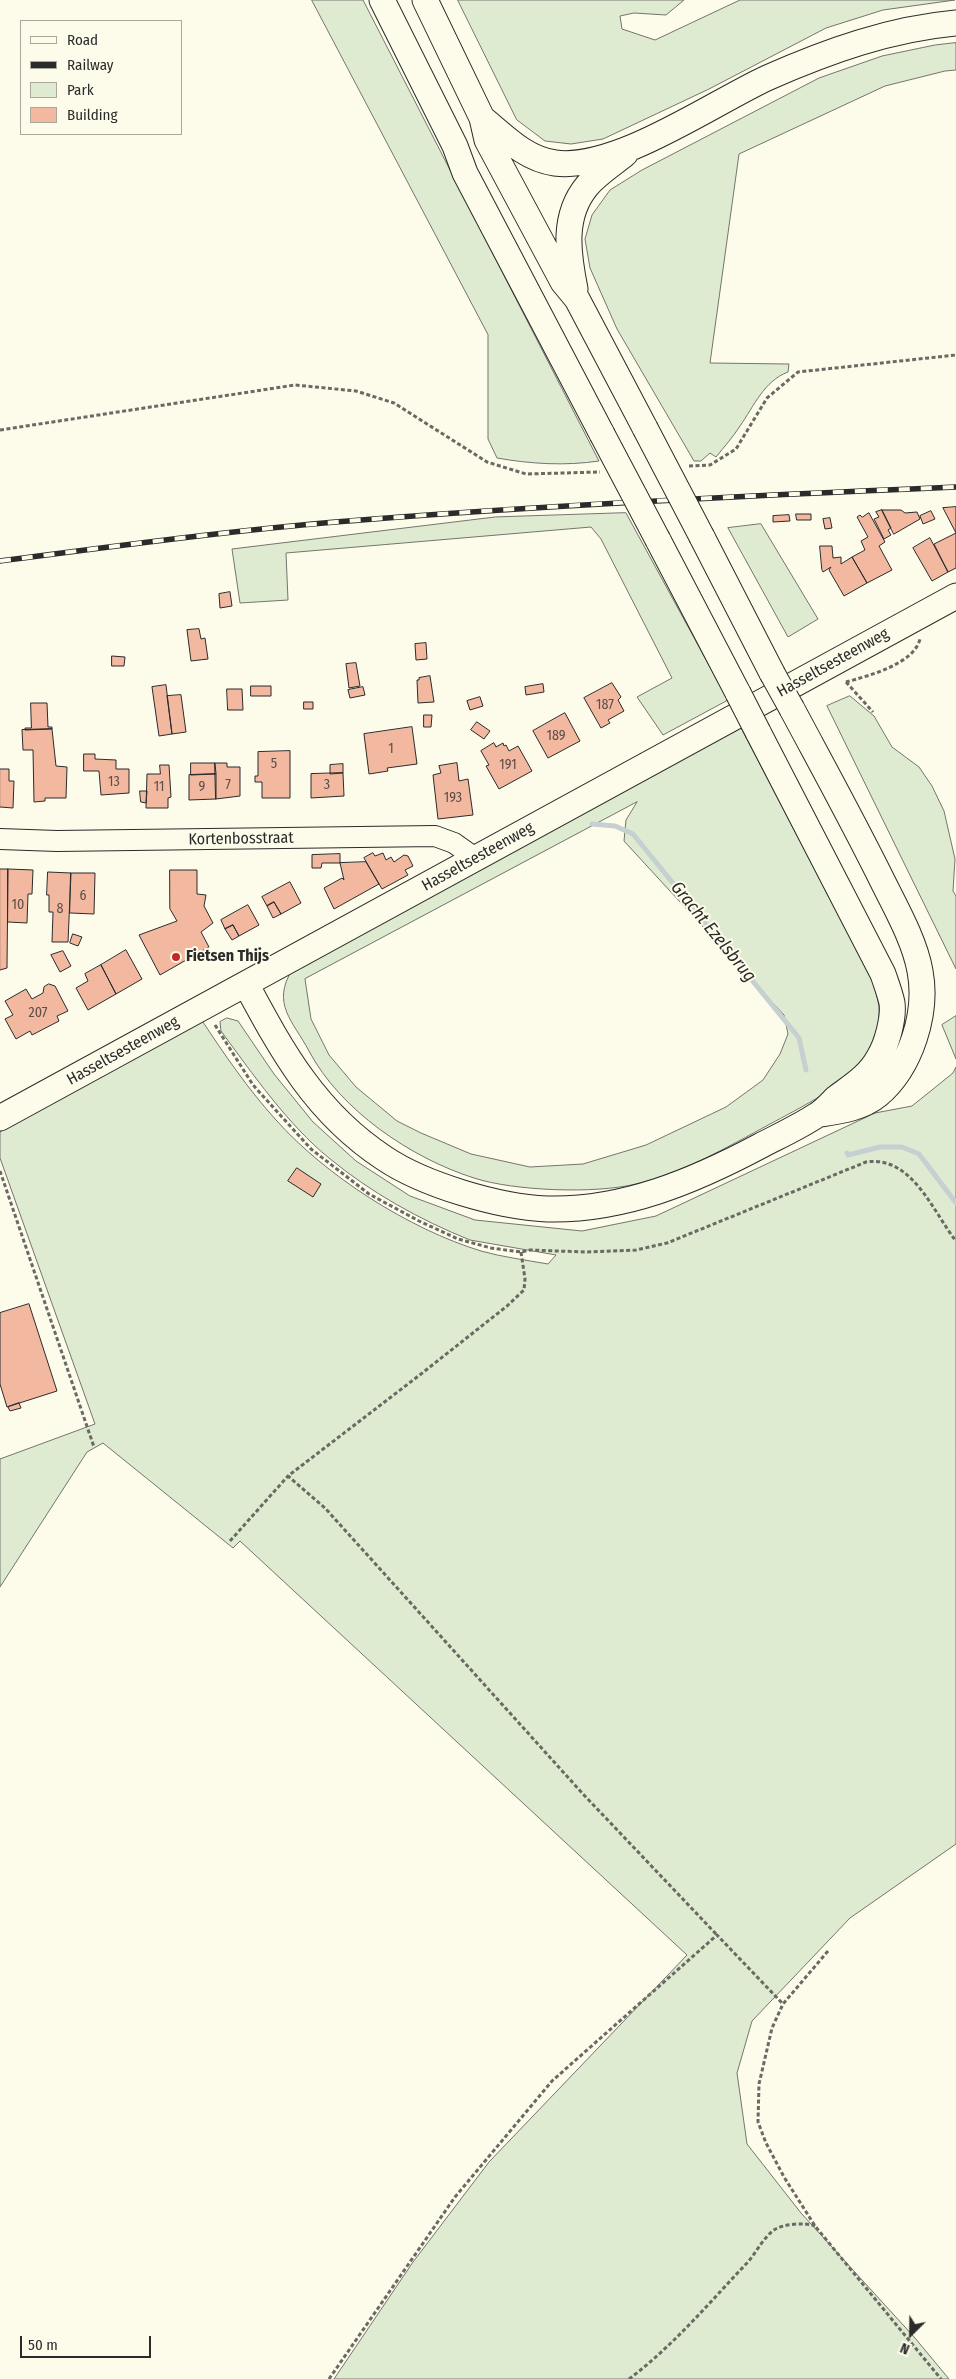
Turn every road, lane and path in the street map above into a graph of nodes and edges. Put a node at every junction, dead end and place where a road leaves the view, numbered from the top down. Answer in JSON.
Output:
{"nodes":[{"id":1,"x":382,"y":0,"type":"edge"},
{"id":2,"x":425,"y":0,"type":"edge"},
{"id":3,"x":956,"y":23,"type":"edge"},
{"id":4,"x":482,"y":118,"type":"junction"},
{"id":5,"x":631,"y":149,"type":"junction"},
{"id":6,"x":577,"y":299,"type":"junction"},
{"id":7,"x":956,"y":355,"type":"edge"},
{"id":8,"x":0,"y":430,"type":"edge"},
{"id":9,"x":682,"y":467,"type":"dead end"},
{"id":10,"x":609,"y":472,"type":"dead end"},
{"id":11,"x":956,"y":596,"type":"edge"},
{"id":12,"x":926,"y":612,"type":"junction"},
{"id":13,"x":838,"y":673,"type":"junction"},
{"id":14,"x":873,"y":712,"type":"dead end"},
{"id":15,"x":0,"y":840,"type":"edge"},
{"id":16,"x":475,"y":858,"type":"junction"},
{"id":17,"x":246,"y":984,"type":"junction"},
{"id":18,"x":819,"y":1114,"type":"junction"},
{"id":19,"x":0,"y":1118,"type":"edge"},
{"id":20,"x":0,"y":1171,"type":"edge"},
{"id":21,"x":521,"y":1252,"type":"dead end"},
{"id":22,"x":94,"y":1447,"type":"dead end"},
{"id":23,"x":288,"y":1476,"type":"junction"},
{"id":24,"x":230,"y":1541,"type":"dead end"},
{"id":25,"x":717,"y":1935,"type":"junction"},
{"id":26,"x":828,"y":1951,"type":"dead end"},
{"id":27,"x":783,"y":2004,"type":"junction"},
{"id":28,"x":815,"y":2226,"type":"junction"},
{"id":29,"x":329,"y":2379,"type":"edge"},
{"id":30,"x":629,"y":2379,"type":"edge"},
{"id":31,"x":941,"y":2379,"type":"edge"}],
"edges":[{"from":1,"to":18,"type":"main road","bridge":true},
{"from":2,"to":4,"type":"main road"},
{"from":3,"to":5,"type":"main road"},
{"from":4,"to":5,"type":"main road"},
{"from":4,"to":6,"type":"main road"},
{"from":5,"to":6,"type":"main road"},
{"from":6,"to":18,"type":"main road","bridge":true},
{"from":7,"to":9,"type":"path"},
{"from":8,"to":10,"type":"path"},
{"from":11,"to":12,"type":"main road","name":"Hasseltsesteenweg"},
{"from":12,"to":13,"type":"main road","name":"Hasseltsesteenweg"},
{"from":12,"to":13,"type":"path"},
{"from":13,"to":14,"type":"path"},
{"from":13,"to":16,"type":"main road","name":"Hasseltsesteenweg"},
{"from":15,"to":16,"type":"street","name":"Kortenbosstraat"},
{"from":16,"to":17,"type":"main road","name":"Hasseltsesteenweg"},
{"from":17,"to":18,"type":"main road"},
{"from":17,"to":19,"type":"main road","name":"Hasseltsesteenweg"},
{"from":20,"to":22,"type":"path"},
{"from":21,"to":23,"type":"path"},
{"from":23,"to":24,"type":"path"},
{"from":23,"to":25,"type":"path"},
{"from":25,"to":27,"type":"path"},
{"from":25,"to":29,"type":"path"},
{"from":26,"to":27,"type":"path"},
{"from":27,"to":28,"type":"path"},
{"from":28,"to":30,"type":"path"},
{"from":28,"to":31,"type":"path"}]}
